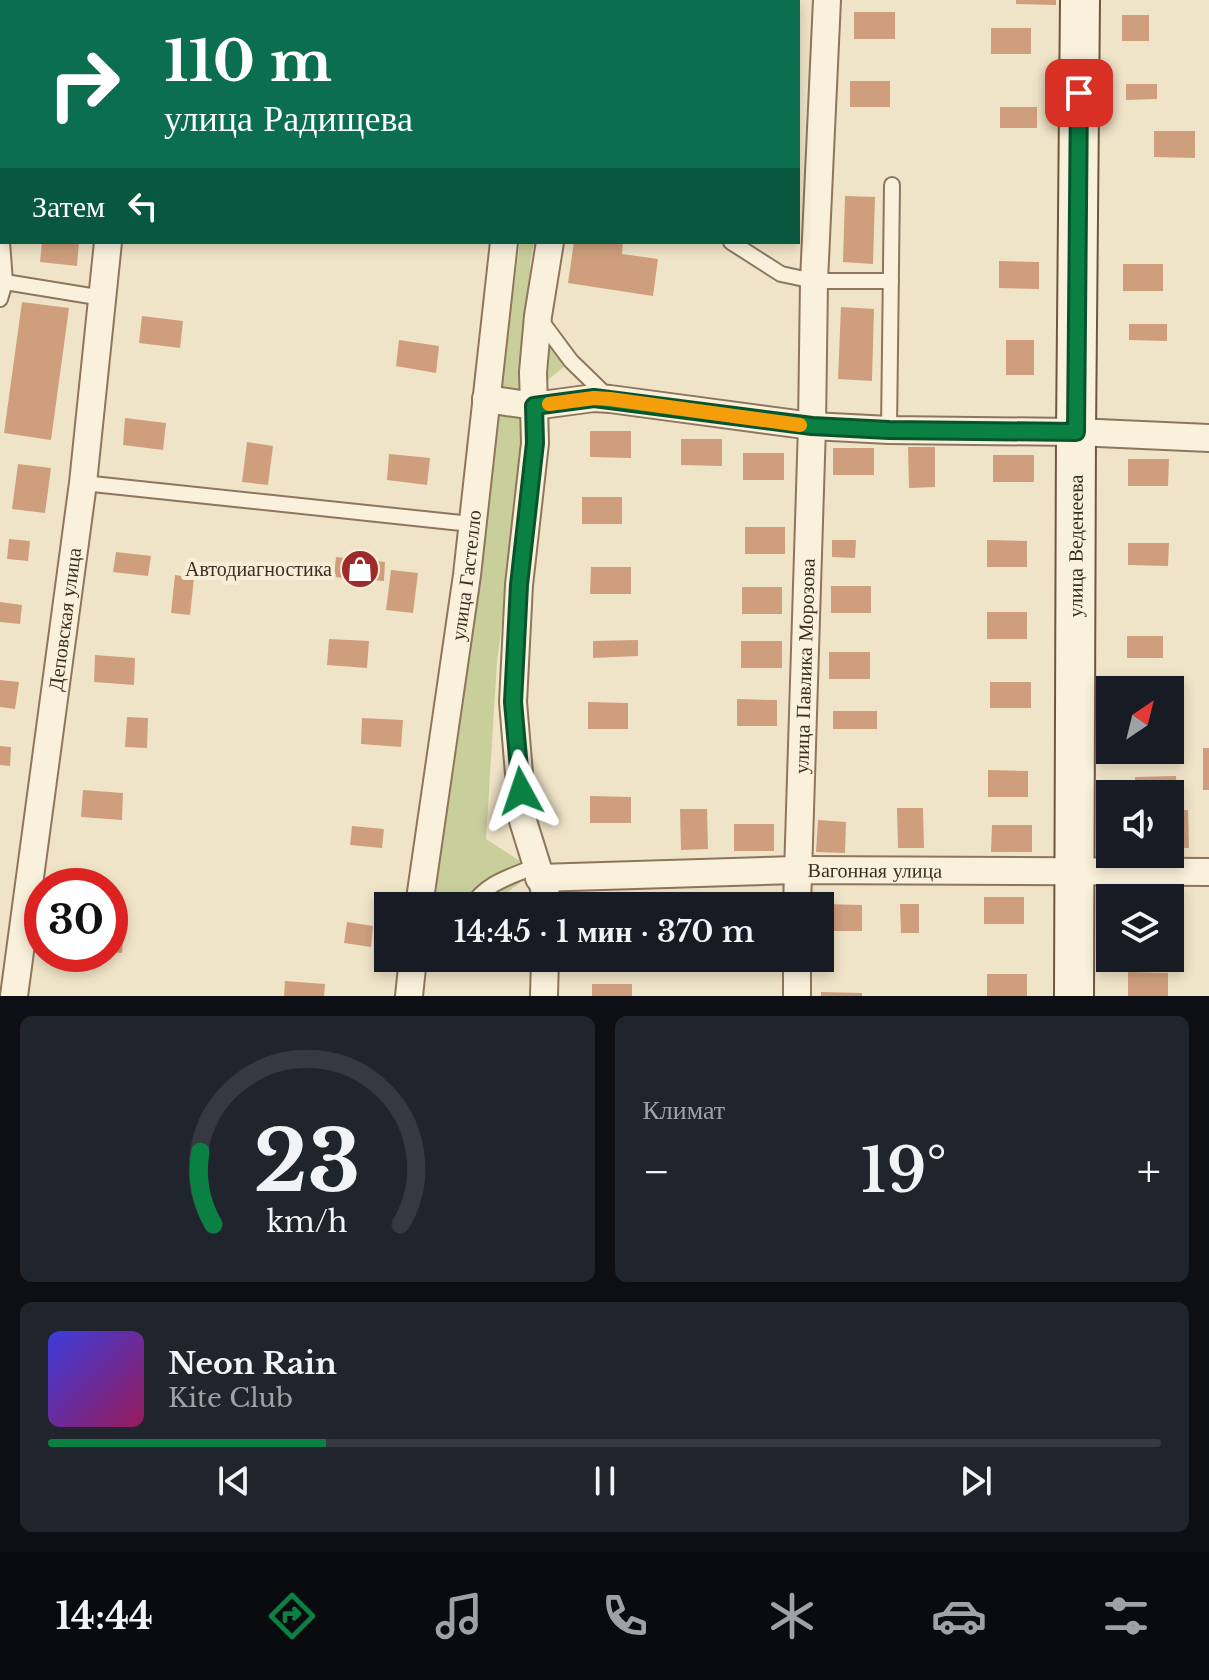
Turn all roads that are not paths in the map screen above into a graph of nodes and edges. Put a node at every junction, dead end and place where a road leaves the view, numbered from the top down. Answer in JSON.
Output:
{"nodes":[{"id":1,"x":827,"y":0,"type":"edge"},
{"id":2,"x":1080,"y":0,"type":"edge"},
{"id":3,"x":892,"y":185,"type":"dead end"},
{"id":4,"x":2,"y":244,"type":"edge"},
{"id":5,"x":108,"y":244,"type":"edge"},
{"id":6,"x":504,"y":244,"type":"edge"},
{"id":7,"x":550,"y":244,"type":"edge"},
{"id":8,"x":734,"y":244,"type":"edge"},
{"id":9,"x":814,"y":281,"type":"junction"},
{"id":10,"x":891,"y":281,"type":"junction"},
{"id":11,"x":5,"y":282,"type":"junction"},
{"id":12,"x":103,"y":298,"type":"junction"},
{"id":13,"x":0,"y":299,"type":"edge"},
{"id":14,"x":538,"y":316,"type":"junction"},
{"id":15,"x":486,"y":399,"type":"junction"},
{"id":16,"x":610,"y":399,"type":"junction"},
{"id":17,"x":534,"y":406,"type":"junction"},
{"id":18,"x":812,"y":426,"type":"junction"},
{"id":19,"x":889,"y":430,"type":"junction"},
{"id":20,"x":1076,"y":432,"type":"junction"},
{"id":21,"x":1209,"y":438,"type":"edge"},
{"id":22,"x":83,"y":483,"type":"junction"},
{"id":23,"x":471,"y":524,"type":"junction"},
{"id":24,"x":797,"y":870,"type":"junction"},
{"id":25,"x":1075,"y":872,"type":"junction"},
{"id":26,"x":1209,"y":872,"type":"edge"},
{"id":27,"x":541,"y":891,"type":"edge"},
{"id":28,"x":421,"y":892,"type":"edge"},
{"id":29,"x":483,"y":892,"type":"edge"},
{"id":30,"x":797,"y":892,"type":"edge"},
{"id":31,"x":412,"y":972,"type":"edge"},
{"id":32,"x":545,"y":972,"type":"edge"},
{"id":33,"x":797,"y":972,"type":"edge"},
{"id":34,"x":14,"y":996,"type":"edge"},
{"id":35,"x":409,"y":996,"type":"edge"},
{"id":36,"x":544,"y":996,"type":"edge"},
{"id":37,"x":797,"y":996,"type":"edge"},
{"id":38,"x":1074,"y":996,"type":"edge"}],
"edges":[{"from":1,"to":9,"type":"street","name":"улица Павлика Морозова"},
{"from":2,"to":20,"type":"street","name":"улица Веденеева"},
{"from":3,"to":10,"type":"lane"},
{"from":4,"to":11,"type":"lane"},
{"from":5,"to":12,"type":"street","name":"Деповская улица"},
{"from":6,"to":15,"type":"street","name":"улица Гастелло"},
{"from":7,"to":14,"type":"street"},
{"from":8,"to":9,"type":"lane"},
{"from":9,"to":10,"type":"lane"},
{"from":9,"to":18,"type":"street","name":"улица Павлика Морозова"},
{"from":10,"to":19,"type":"lane"},
{"from":11,"to":12,"type":"lane"},
{"from":11,"to":13,"type":"lane"},
{"from":12,"to":22,"type":"street","name":"Деповская улица"},
{"from":14,"to":16,"type":"lane"},
{"from":14,"to":17,"type":"street"},
{"from":15,"to":17,"type":"street"},
{"from":15,"to":23,"type":"street","name":"улица Гастелло"},
{"from":16,"to":17,"type":"street"},
{"from":16,"to":18,"type":"street"},
{"from":17,"to":27,"type":"street"},
{"from":18,"to":19,"type":"street"},
{"from":18,"to":24,"type":"street","name":"улица Павлика Морозова"},
{"from":19,"to":20,"type":"street"},
{"from":20,"to":21,"type":"street"},
{"from":20,"to":25,"type":"street","name":"улица Веденеева"},
{"from":22,"to":23,"type":"lane"},
{"from":22,"to":34,"type":"street","name":"Деповская улица"},
{"from":23,"to":28,"type":"street","name":"улица Гастелло"},
{"from":24,"to":25,"type":"street","name":"Вагонная улица"},
{"from":24,"to":27,"type":"street","name":"Вагонная улица"},
{"from":24,"to":30,"type":"street","name":"улица Павлика Морозова"},
{"from":25,"to":26,"type":"street","name":"Вагонная улица"},
{"from":25,"to":38,"type":"street","name":"улица Веденеева"},
{"from":27,"to":29,"type":"lane"},
{"from":31,"to":35,"type":"street"},
{"from":32,"to":36,"type":"street"},
{"from":33,"to":37,"type":"street"}]}
